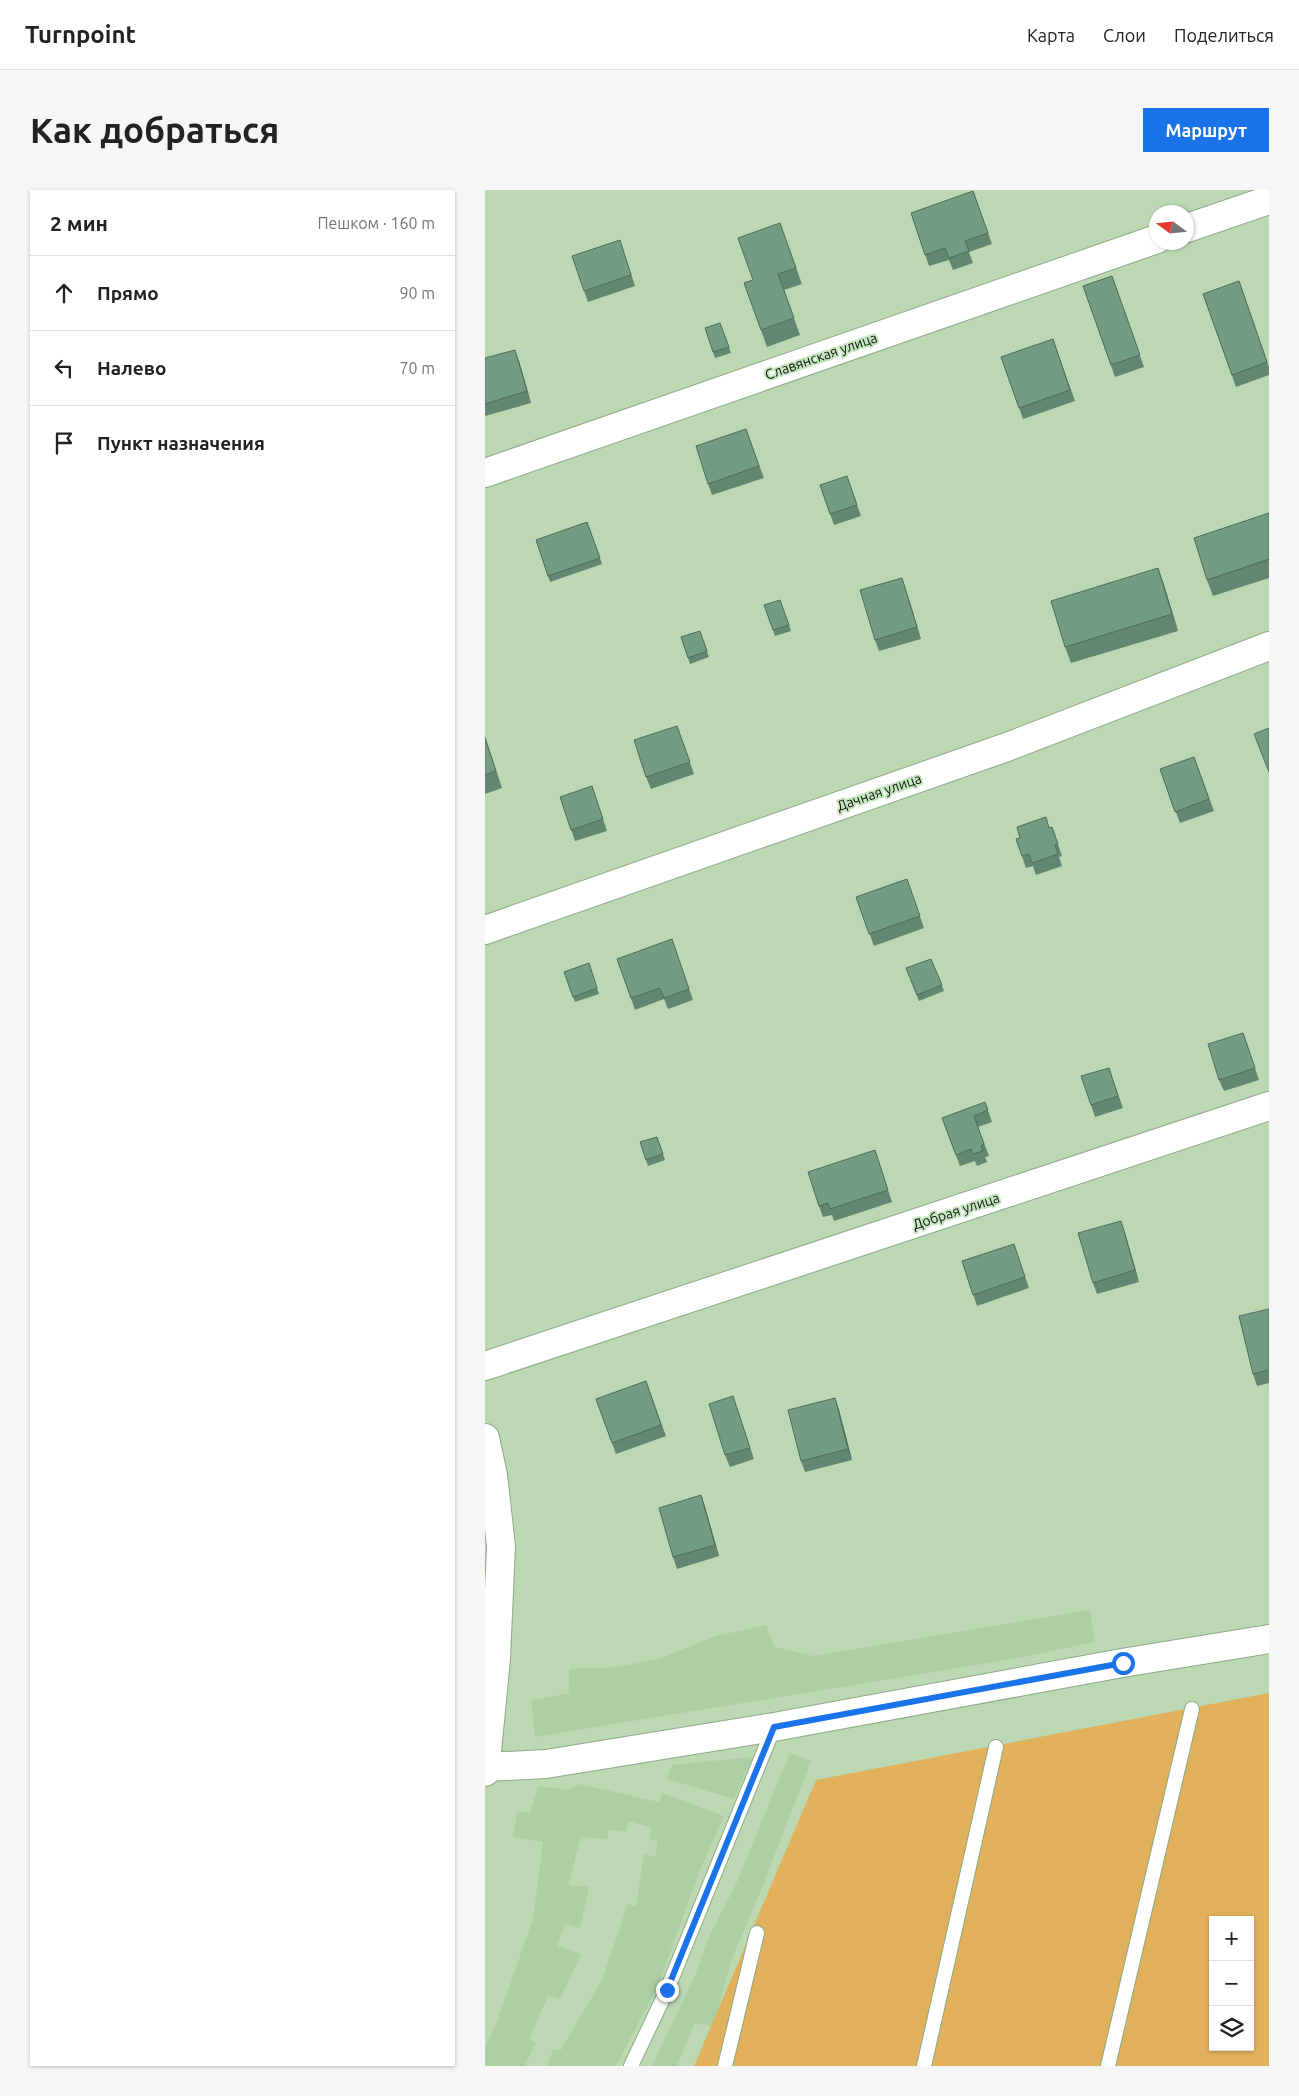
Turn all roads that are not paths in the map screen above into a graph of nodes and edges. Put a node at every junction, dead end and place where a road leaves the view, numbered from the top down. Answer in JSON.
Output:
{"nodes":[{"id":1,"x":1269,"y":200,"type":"edge"},
{"id":2,"x":1194,"y":226,"type":"edge"},
{"id":3,"x":1149,"y":242,"type":"edge"},
{"id":4,"x":485,"y":473,"type":"edge"},
{"id":5,"x":1269,"y":646,"type":"edge"},
{"id":6,"x":485,"y":930,"type":"edge"},
{"id":7,"x":1269,"y":1106,"type":"edge"},
{"id":8,"x":485,"y":1366,"type":"edge"},
{"id":9,"x":485,"y":1438,"type":"edge"},
{"id":10,"x":1269,"y":1639,"type":"edge"},
{"id":11,"x":1192,"y":1708,"type":"dead end"},
{"id":12,"x":774,"y":1727,"type":"junction"},
{"id":13,"x":996,"y":1746,"type":"dead end"},
{"id":14,"x":485,"y":1770,"type":"edge"},
{"id":15,"x":757,"y":1933,"type":"dead end"},
{"id":16,"x":631,"y":2066,"type":"edge"},
{"id":17,"x":725,"y":2066,"type":"edge"},
{"id":18,"x":924,"y":2066,"type":"edge"},
{"id":19,"x":1108,"y":2066,"type":"edge"}],
"edges":[{"from":1,"to":2,"type":"street"},
{"from":3,"to":4,"type":"street","name":"Славянская улица"},
{"from":5,"to":6,"type":"street","name":"Дачная улица"},
{"from":7,"to":8,"type":"street","name":"Добрая улица"},
{"from":9,"to":14,"type":"street"},
{"from":10,"to":12,"type":"street"},
{"from":11,"to":19,"type":"lane"},
{"from":12,"to":14,"type":"street"},
{"from":12,"to":16,"type":"lane"},
{"from":13,"to":18,"type":"lane"},
{"from":15,"to":17,"type":"lane"}]}
